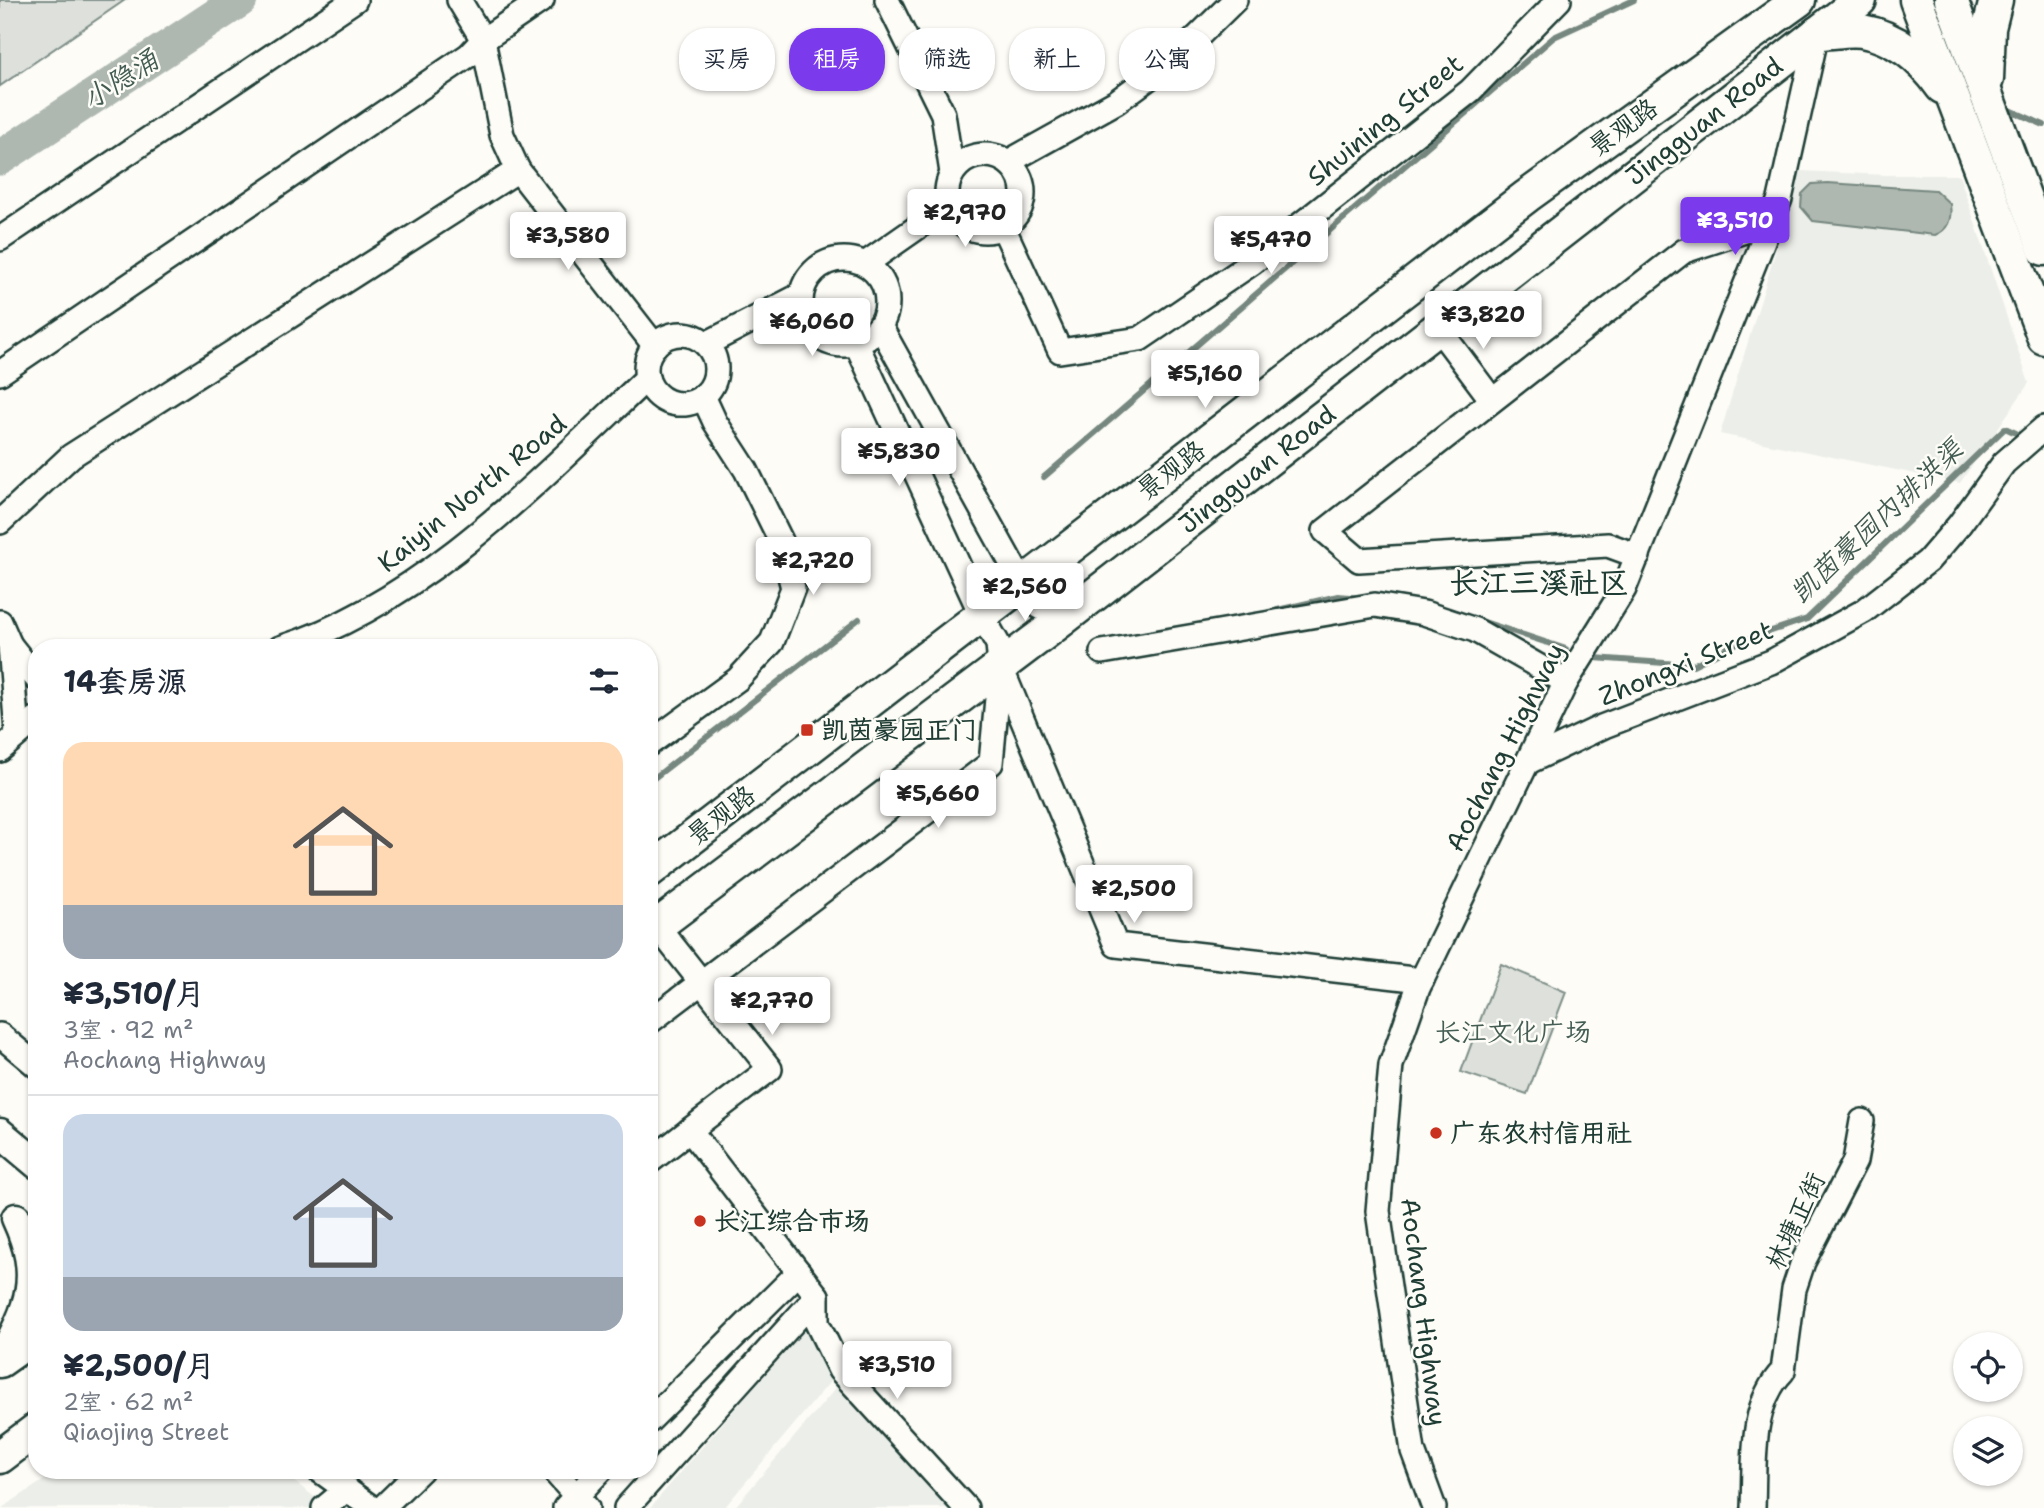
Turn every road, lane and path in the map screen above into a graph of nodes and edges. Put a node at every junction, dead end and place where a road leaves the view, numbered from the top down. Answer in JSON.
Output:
{"nodes":[{"id":1,"x":355,"y":0,"type":"edge"},
{"id":2,"x":459,"y":0,"type":"edge"},
{"id":3,"x":542,"y":0,"type":"edge"},
{"id":4,"x":887,"y":0,"type":"edge"},
{"id":5,"x":1235,"y":0,"type":"edge"},
{"id":6,"x":1559,"y":0,"type":"edge"},
{"id":7,"x":1782,"y":0,"type":"edge"},
{"id":8,"x":1799,"y":0,"type":"edge"},
{"id":9,"x":1860,"y":0,"type":"edge"},
{"id":10,"x":1916,"y":0,"type":"edge"},
{"id":11,"x":1951,"y":0,"type":"edge"},
{"id":12,"x":1996,"y":0,"type":"edge"},
{"id":13,"x":1763,"y":26,"type":"junction"},
{"id":14,"x":1817,"y":33,"type":"junction"},
{"id":15,"x":483,"y":40,"type":"junction"},
{"id":16,"x":1986,"y":94,"type":"junction"},
{"id":17,"x":1956,"y":106,"type":"junction"},
{"id":18,"x":1007,"y":162,"type":"junction"},
{"id":19,"x":519,"y":170,"type":"junction"},
{"id":20,"x":951,"y":173,"type":"junction"},
{"id":21,"x":948,"y":206,"type":"junction"},
{"id":22,"x":1772,"y":222,"type":"junction"},
{"id":23,"x":1003,"y":227,"type":"junction"},
{"id":24,"x":0,"y":239,"type":"edge"},
{"id":25,"x":2044,"y":249,"type":"edge"},
{"id":26,"x":865,"y":264,"type":"junction"},
{"id":27,"x":801,"y":295,"type":"junction"},
{"id":28,"x":880,"y":326,"type":"junction"},
{"id":29,"x":1438,"y":328,"type":"junction"},
{"id":30,"x":2044,"y":338,"type":"edge"},
{"id":31,"x":856,"y":343,"type":"junction"},
{"id":32,"x":706,"y":344,"type":"junction"},
{"id":33,"x":654,"y":346,"type":"junction"},
{"id":34,"x":0,"y":373,"type":"edge"},
{"id":35,"x":647,"y":378,"type":"junction"},
{"id":36,"x":704,"y":396,"type":"junction"},
{"id":37,"x":1492,"y":401,"type":"junction"},
{"id":38,"x":2044,"y":429,"type":"edge"},
{"id":39,"x":0,"y":522,"type":"edge"},
{"id":40,"x":1638,"y":556,"type":"junction"},
{"id":41,"x":1023,"y":584,"type":"junction"},
{"id":42,"x":981,"y":614,"type":"junction"},
{"id":43,"x":1063,"y":618,"type":"junction"},
{"id":44,"x":0,"y":622,"type":"edge"},
{"id":45,"x":308,"y":639,"type":"edge"},
{"id":46,"x":10,"y":645,"type":"junction"},
{"id":47,"x":1102,"y":652,"type":"dead end"},
{"id":48,"x":1000,"y":666,"type":"junction"},
{"id":49,"x":28,"y":668,"type":"edge"},
{"id":50,"x":1566,"y":682,"type":"junction"},
{"id":51,"x":28,"y":724,"type":"edge"},
{"id":52,"x":17,"y":732,"type":"junction"},
{"id":53,"x":658,"y":737,"type":"edge"},
{"id":54,"x":0,"y":750,"type":"edge"},
{"id":55,"x":1528,"y":762,"type":"junction"},
{"id":56,"x":658,"y":864,"type":"edge"},
{"id":57,"x":658,"y":925,"type":"edge"},
{"id":58,"x":658,"y":934,"type":"edge"},
{"id":59,"x":1422,"y":980,"type":"junction"},
{"id":60,"x":702,"y":982,"type":"junction"},
{"id":61,"x":658,"y":1016,"type":"edge"},
{"id":62,"x":0,"y":1035,"type":"edge"},
{"id":63,"x":28,"y":1058,"type":"edge"},
{"id":64,"x":1862,"y":1121,"type":"dead end"},
{"id":65,"x":690,"y":1130,"type":"junction"},
{"id":66,"x":0,"y":1133,"type":"edge"},
{"id":67,"x":658,"y":1155,"type":"edge"},
{"id":68,"x":28,"y":1156,"type":"edge"},
{"id":69,"x":8,"y":1212,"type":"edge"},
{"id":70,"x":28,"y":1229,"type":"edge"},
{"id":71,"x":28,"y":1247,"type":"edge"},
{"id":72,"x":799,"y":1272,"type":"junction"},
{"id":73,"x":28,"y":1296,"type":"edge"},
{"id":74,"x":817,"y":1296,"type":"junction"},
{"id":75,"x":28,"y":1341,"type":"edge"},
{"id":76,"x":0,"y":1361,"type":"edge"},
{"id":77,"x":658,"y":1413,"type":"edge"},
{"id":78,"x":28,"y":1436,"type":"edge"},
{"id":79,"x":0,"y":1457,"type":"edge"},
{"id":80,"x":658,"y":1472,"type":"edge"},
{"id":81,"x":332,"y":1479,"type":"edge"},
{"id":82,"x":412,"y":1479,"type":"edge"},
{"id":83,"x":559,"y":1479,"type":"edge"},
{"id":84,"x":594,"y":1479,"type":"edge"},
{"id":85,"x":652,"y":1479,"type":"edge"},
{"id":86,"x":347,"y":1489,"type":"junction"},
{"id":87,"x":576,"y":1504,"type":"edge"},
{"id":88,"x":324,"y":1508,"type":"edge"},
{"id":89,"x":372,"y":1508,"type":"edge"},
{"id":90,"x":382,"y":1508,"type":"edge"},
{"id":91,"x":626,"y":1508,"type":"edge"},
{"id":92,"x":966,"y":1508,"type":"edge"},
{"id":93,"x":1434,"y":1508,"type":"edge"},
{"id":94,"x":1753,"y":1508,"type":"edge"}],
"edges":[{"from":1,"to":24,"type":"street"},
{"from":2,"to":15,"type":"street"},
{"from":3,"to":15,"type":"street"},
{"from":4,"to":20,"type":"street"},
{"from":5,"to":18,"type":"street"},
{"from":6,"to":23,"type":"street","name":"Shuining Street"},
{"from":7,"to":13,"type":"main road"},
{"from":8,"to":13,"type":"main road","name":"景观路"},
{"from":9,"to":14,"type":"main road","name":"Jingguan Road"},
{"from":10,"to":17,"type":"main road"},
{"from":11,"to":16,"type":"main road"},
{"from":12,"to":16,"type":"main road"},
{"from":13,"to":41,"type":"main road","name":"景观路"},
{"from":14,"to":17,"type":"main road"},
{"from":14,"to":22,"type":"street","name":"Aochang Highway"},
{"from":14,"to":29,"type":"main road","name":"Jingguan Road"},
{"from":15,"to":19,"type":"street"},
{"from":15,"to":34,"type":"street"},
{"from":16,"to":25,"type":"main road"},
{"from":17,"to":30,"type":"main road"},
{"from":18,"to":20,"type":"street"},
{"from":18,"to":23,"type":"street"},
{"from":19,"to":33,"type":"street"},
{"from":19,"to":39,"type":"street"},
{"from":20,"to":21,"type":"street"},
{"from":21,"to":23,"type":"street"},
{"from":21,"to":26,"type":"street"},
{"from":22,"to":37,"type":"street"},
{"from":22,"to":40,"type":"street","name":"Aochang Highway"},
{"from":26,"to":27,"type":"street"},
{"from":26,"to":28,"type":"street"},
{"from":27,"to":31,"type":"street"},
{"from":27,"to":32,"type":"street"},
{"from":28,"to":31,"type":"street"},
{"from":28,"to":41,"type":"street"},
{"from":29,"to":37,"type":"street"},
{"from":29,"to":43,"type":"main road","name":"Jingguan Road"},
{"from":31,"to":42,"type":"street"},
{"from":32,"to":33,"type":"street"},
{"from":32,"to":36,"type":"street"},
{"from":33,"to":35,"type":"street"},
{"from":35,"to":36,"type":"street"},
{"from":35,"to":45,"type":"street","name":"Kaiyin North Road"},
{"from":36,"to":53,"type":"street"},
{"from":37,"to":40,"type":"street"},
{"from":38,"to":55,"type":"street","name":"Zhongxi Street"},
{"from":40,"to":50,"type":"street","name":"Aochang Highway"},
{"from":41,"to":42,"type":"main road","name":"景观路"},
{"from":41,"to":43,"type":"street"},
{"from":42,"to":48,"type":"street"},
{"from":42,"to":56,"type":"main road","name":"景观路"},
{"from":43,"to":48,"type":"main road","name":"Jingguan Road"},
{"from":44,"to":46,"type":"street"},
{"from":46,"to":49,"type":"street"},
{"from":46,"to":52,"type":"street"},
{"from":47,"to":50,"type":"street"},
{"from":48,"to":57,"type":"main road","name":"Jingguan Road"},
{"from":48,"to":59,"type":"street"},
{"from":48,"to":60,"type":"street"},
{"from":50,"to":55,"type":"street","name":"Aochang Highway"},
{"from":51,"to":52,"type":"street"},
{"from":52,"to":54,"type":"street"},
{"from":55,"to":59,"type":"street","name":"Aochang Highway"},
{"from":58,"to":60,"type":"street"},
{"from":59,"to":93,"type":"street","name":"Aochang Highway"},
{"from":60,"to":61,"type":"street"},
{"from":60,"to":65,"type":"street"},
{"from":62,"to":63,"type":"street"},
{"from":64,"to":94,"type":"street","name":"林塘正街"},
{"from":65,"to":67,"type":"street"},
{"from":65,"to":72,"type":"street"},
{"from":66,"to":68,"type":"street"},
{"from":69,"to":70,"type":"street"},
{"from":69,"to":71,"type":"street"},
{"from":72,"to":74,"type":"street"},
{"from":72,"to":77,"type":"street"},
{"from":73,"to":76,"type":"street"},
{"from":74,"to":80,"type":"street"},
{"from":74,"to":92,"type":"street"},
{"from":75,"to":76,"type":"main road"},
{"from":78,"to":79,"type":"main road"},
{"from":81,"to":86,"type":"street"},
{"from":82,"to":90,"type":"street"},
{"from":83,"to":87,"type":"street"},
{"from":84,"to":87,"type":"street"},
{"from":85,"to":91,"type":"street"},
{"from":86,"to":88,"type":"street"},
{"from":86,"to":89,"type":"street"}]}
